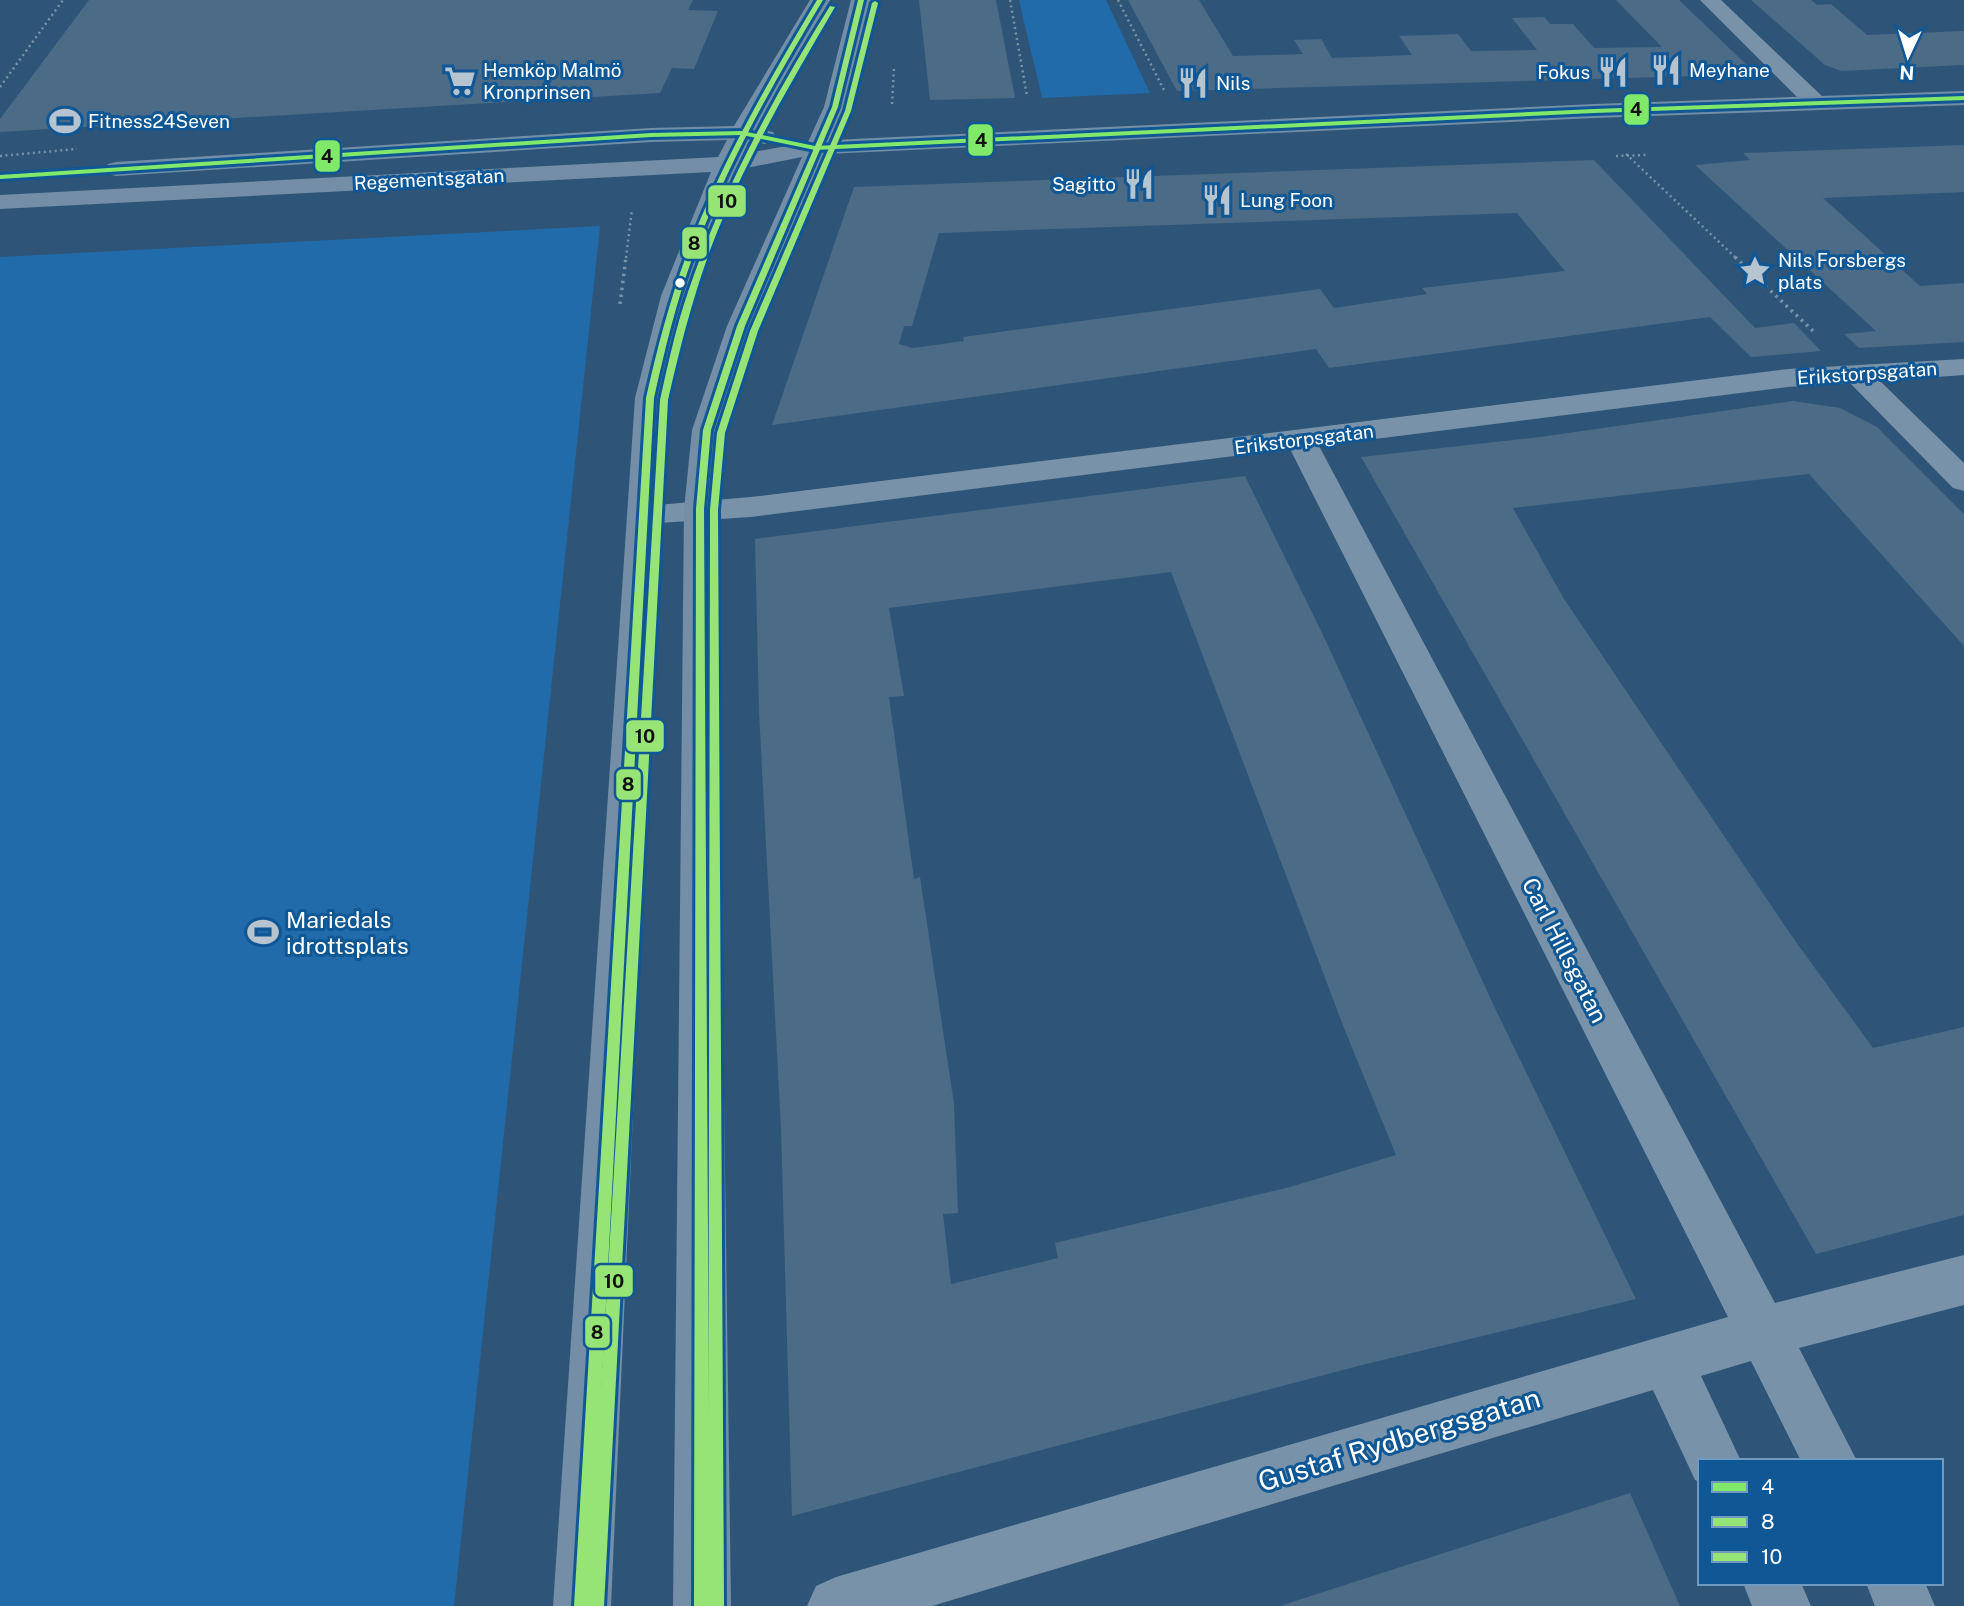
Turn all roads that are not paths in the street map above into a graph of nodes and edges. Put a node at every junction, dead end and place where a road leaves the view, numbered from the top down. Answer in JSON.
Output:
{"nodes":[{"id":1,"x":820,"y":0,"type":"edge"},
{"id":2,"x":861,"y":0,"type":"edge"},
{"id":3,"x":1710,"y":0,"type":"edge"},
{"id":4,"x":1964,"y":98,"type":"edge"},
{"id":5,"x":1816,"y":103,"type":"junction"},
{"id":6,"x":735,"y":148,"type":"junction"},
{"id":7,"x":815,"y":148,"type":"junction"},
{"id":8,"x":0,"y":177,"type":"edge"},
{"id":9,"x":0,"y":202,"type":"edge"},
{"id":10,"x":1964,"y":367,"type":"edge"},
{"id":11,"x":1856,"y":373,"type":"junction"},
{"id":12,"x":1300,"y":439,"type":"junction"},
{"id":13,"x":1964,"y":481,"type":"edge"},
{"id":14,"x":700,"y":509,"type":"junction"},
{"id":15,"x":644,"y":514,"type":"junction"},
{"id":16,"x":1964,"y":1280,"type":"edge"},
{"id":17,"x":1763,"y":1332,"type":"junction"},
{"id":18,"x":1666,"y":1360,"type":"junction"},
{"id":19,"x":1713,"y":1459,"type":"edge"},
{"id":20,"x":1829,"y":1459,"type":"edge"},
{"id":21,"x":1772,"y":1585,"type":"edge"},
{"id":22,"x":1895,"y":1585,"type":"edge"},
{"id":23,"x":582,"y":1606,"type":"edge"},
{"id":24,"x":702,"y":1606,"type":"edge"},
{"id":25,"x":836,"y":1606,"type":"edge"},
{"id":26,"x":1782,"y":1606,"type":"edge"},
{"id":27,"x":1906,"y":1606,"type":"edge"}],
"edges":[{"from":1,"to":6,"type":"main road"},
{"from":2,"to":7,"type":"main road"},
{"from":3,"to":5,"type":"street"},
{"from":4,"to":5,"type":"main road","name":"Regementsgatan"},
{"from":5,"to":7,"type":"main road","name":"Regementsgatan"},
{"from":6,"to":7,"type":"main road","name":"Regementsgatan"},
{"from":6,"to":7,"type":"main road","name":"Regementsgatan"},
{"from":6,"to":8,"type":"main road","name":"Regementsgatan"},
{"from":6,"to":9,"type":"main road","name":"Regementsgatan"},
{"from":6,"to":15,"type":"main road"},
{"from":7,"to":14,"type":"main road"},
{"from":10,"to":11,"type":"street","name":"Erikstorpsgatan"},
{"from":11,"to":12,"type":"street","name":"Erikstorpsgatan"},
{"from":11,"to":13,"type":"street"},
{"from":12,"to":14,"type":"street","name":"Erikstorpsgatan"},
{"from":12,"to":17,"type":"street","name":"Carl Hillsgatan"},
{"from":14,"to":15,"type":"street","name":"Erikstorpsgatan"},
{"from":14,"to":24,"type":"main road"},
{"from":15,"to":23,"type":"main road"},
{"from":16,"to":17,"type":"street","name":"Gustaf Rydbergsgatan"},
{"from":17,"to":18,"type":"street","name":"Gustaf Rydbergsgatan"},
{"from":17,"to":20,"type":"street","name":"Carl Hillsgatan"},
{"from":18,"to":19,"type":"street"},
{"from":18,"to":25,"type":"street","name":"Gustaf Rydbergsgatan"},
{"from":21,"to":26,"type":"street"},
{"from":22,"to":27,"type":"street"}]}
